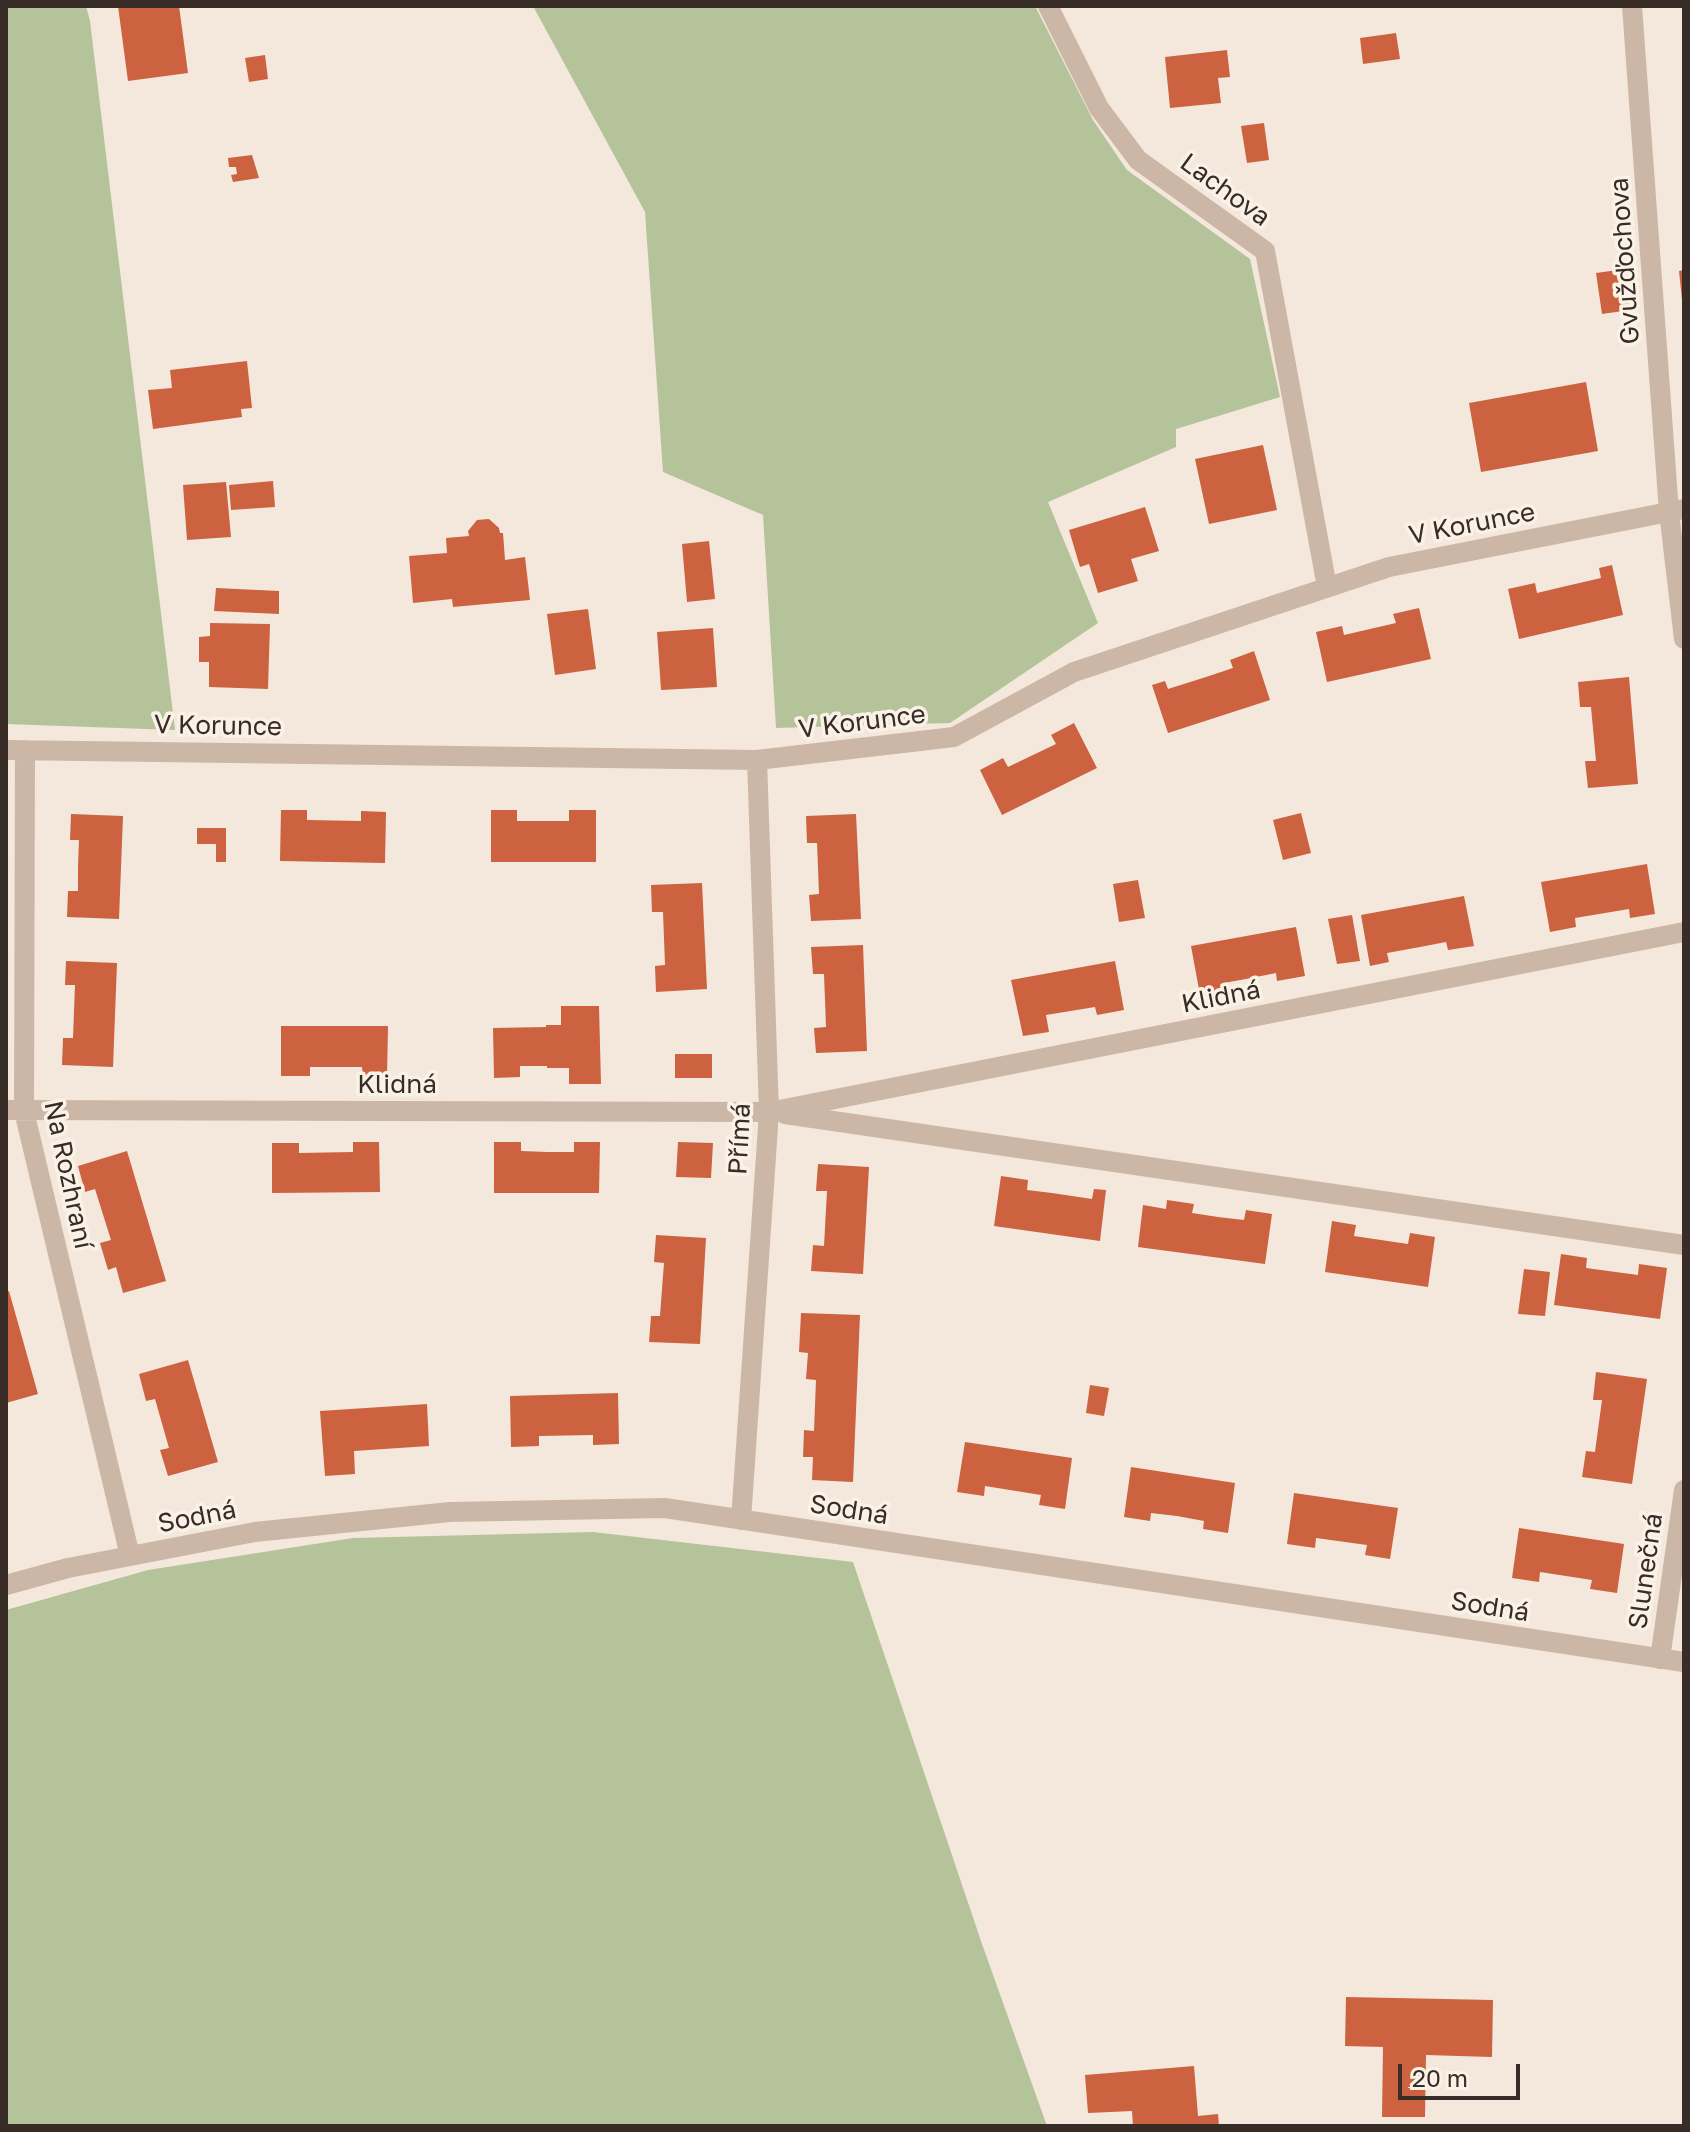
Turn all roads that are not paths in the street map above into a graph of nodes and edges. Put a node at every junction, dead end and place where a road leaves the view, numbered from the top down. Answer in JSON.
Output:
{"nodes":[{"id":1,"x":1048,"y":6,"type":"edge"},
{"id":2,"x":1632,"y":6,"type":"edge"},
{"id":3,"x":1676,"y":510,"type":"edge"},
{"id":4,"x":1327,"y":587,"type":"junction"},
{"id":5,"x":1684,"y":639,"type":"edge"},
{"id":6,"x":15,"y":750,"type":"edge"},
{"id":7,"x":757,"y":760,"type":"junction"},
{"id":8,"x":1684,"y":932,"type":"edge"},
{"id":9,"x":769,"y":1112,"type":"junction"},
{"id":10,"x":12,"y":1114,"type":"edge"},
{"id":11,"x":1684,"y":1245,"type":"edge"},
{"id":12,"x":1684,"y":1490,"type":"edge"},
{"id":13,"x":741,"y":1520,"type":"junction"},
{"id":14,"x":130,"y":1556,"type":"junction"},
{"id":15,"x":6,"y":1585,"type":"edge"},
{"id":16,"x":1660,"y":1659,"type":"junction"},
{"id":17,"x":1684,"y":1662,"type":"edge"}],
"edges":[{"from":1,"to":4,"type":"street","name":"Lachova"},
{"from":2,"to":3,"type":"street","name":"Gvužďochova"},
{"from":3,"to":4,"type":"street","name":"V Korunce"},
{"from":3,"to":5,"type":"street"},
{"from":4,"to":7,"type":"street","name":"V Korunce"},
{"from":6,"to":7,"type":"street","name":"V Korunce"},
{"from":6,"to":10,"type":"street","name":"Na Rozhraní"},
{"from":7,"to":9,"type":"street","name":"Přímá"},
{"from":8,"to":9,"type":"street","name":"Klidná"},
{"from":9,"to":10,"type":"street","name":"Klidná"},
{"from":9,"to":11,"type":"street","name":"Klidná"},
{"from":9,"to":13,"type":"street","name":"Přímá"},
{"from":10,"to":14,"type":"street","name":"Na Rozhraní"},
{"from":12,"to":16,"type":"street","name":"Slunečná"},
{"from":13,"to":14,"type":"street","name":"Sodná"},
{"from":13,"to":16,"type":"street","name":"Sodná"},
{"from":14,"to":15,"type":"street","name":"Sodná"},
{"from":16,"to":17,"type":"street","name":"Sodná"}]}
